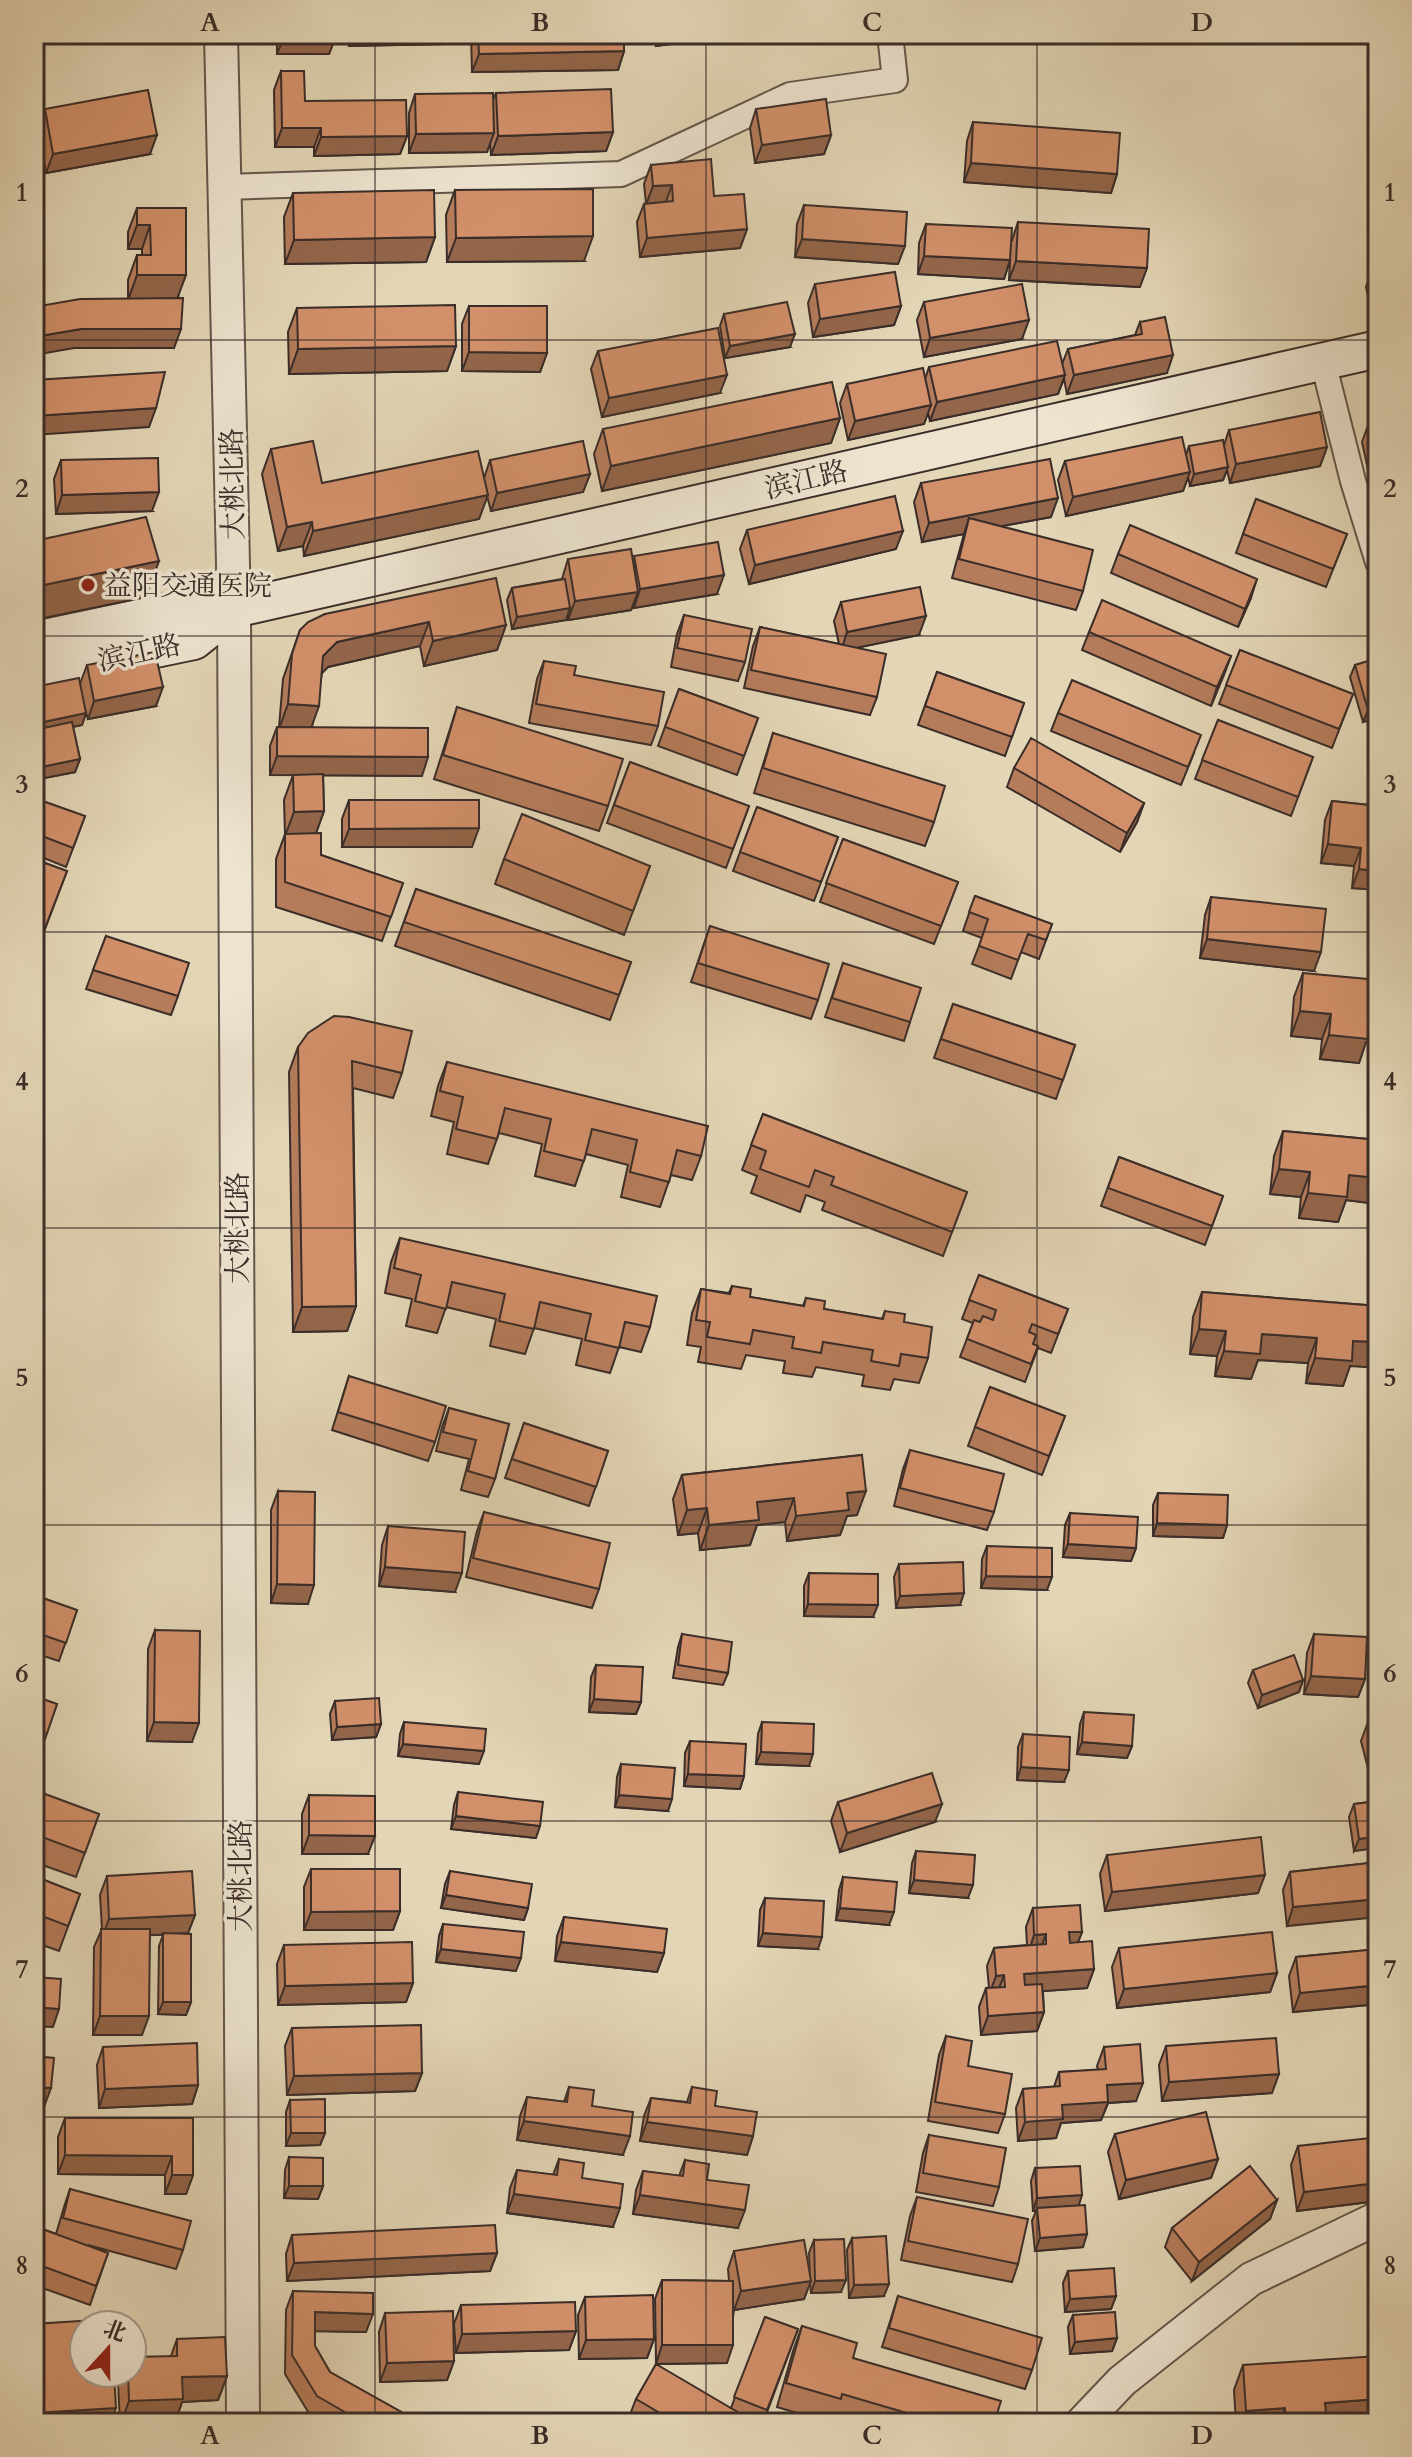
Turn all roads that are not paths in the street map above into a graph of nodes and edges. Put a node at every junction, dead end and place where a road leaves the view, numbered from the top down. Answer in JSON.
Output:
{"nodes":[{"id":1,"x":221,"y":34,"type":"edge"},
{"id":2,"x":890,"y":34,"type":"edge"},
{"id":3,"x":225,"y":187,"type":"junction"},
{"id":4,"x":1378,"y":349,"type":"edge"},
{"id":5,"x":1323,"y":362,"type":"junction"},
{"id":6,"x":1378,"y":562,"type":"edge"},
{"id":7,"x":234,"y":609,"type":"junction"},
{"id":8,"x":34,"y":640,"type":"edge"},
{"id":9,"x":34,"y":674,"type":"edge"},
{"id":10,"x":1378,"y":2218,"type":"edge"},
{"id":11,"x":243,"y":2423,"type":"edge"},
{"id":12,"x":1082,"y":2423,"type":"edge"}],
"edges":[{"from":1,"to":3,"type":"street","name":"大桃北路"},
{"from":2,"to":3,"type":"street"},
{"from":3,"to":7,"type":"street","name":"大桃北路"},
{"from":4,"to":5,"type":"main road","name":"滨江路"},
{"from":5,"to":6,"type":"street"},
{"from":5,"to":7,"type":"main road","name":"滨江路"},
{"from":7,"to":8,"type":"main road","name":"滨江路"},
{"from":7,"to":9,"type":"main road","name":"滨江路"},
{"from":7,"to":11,"type":"street","name":"大桃北路"},
{"from":10,"to":12,"type":"street"}]}
